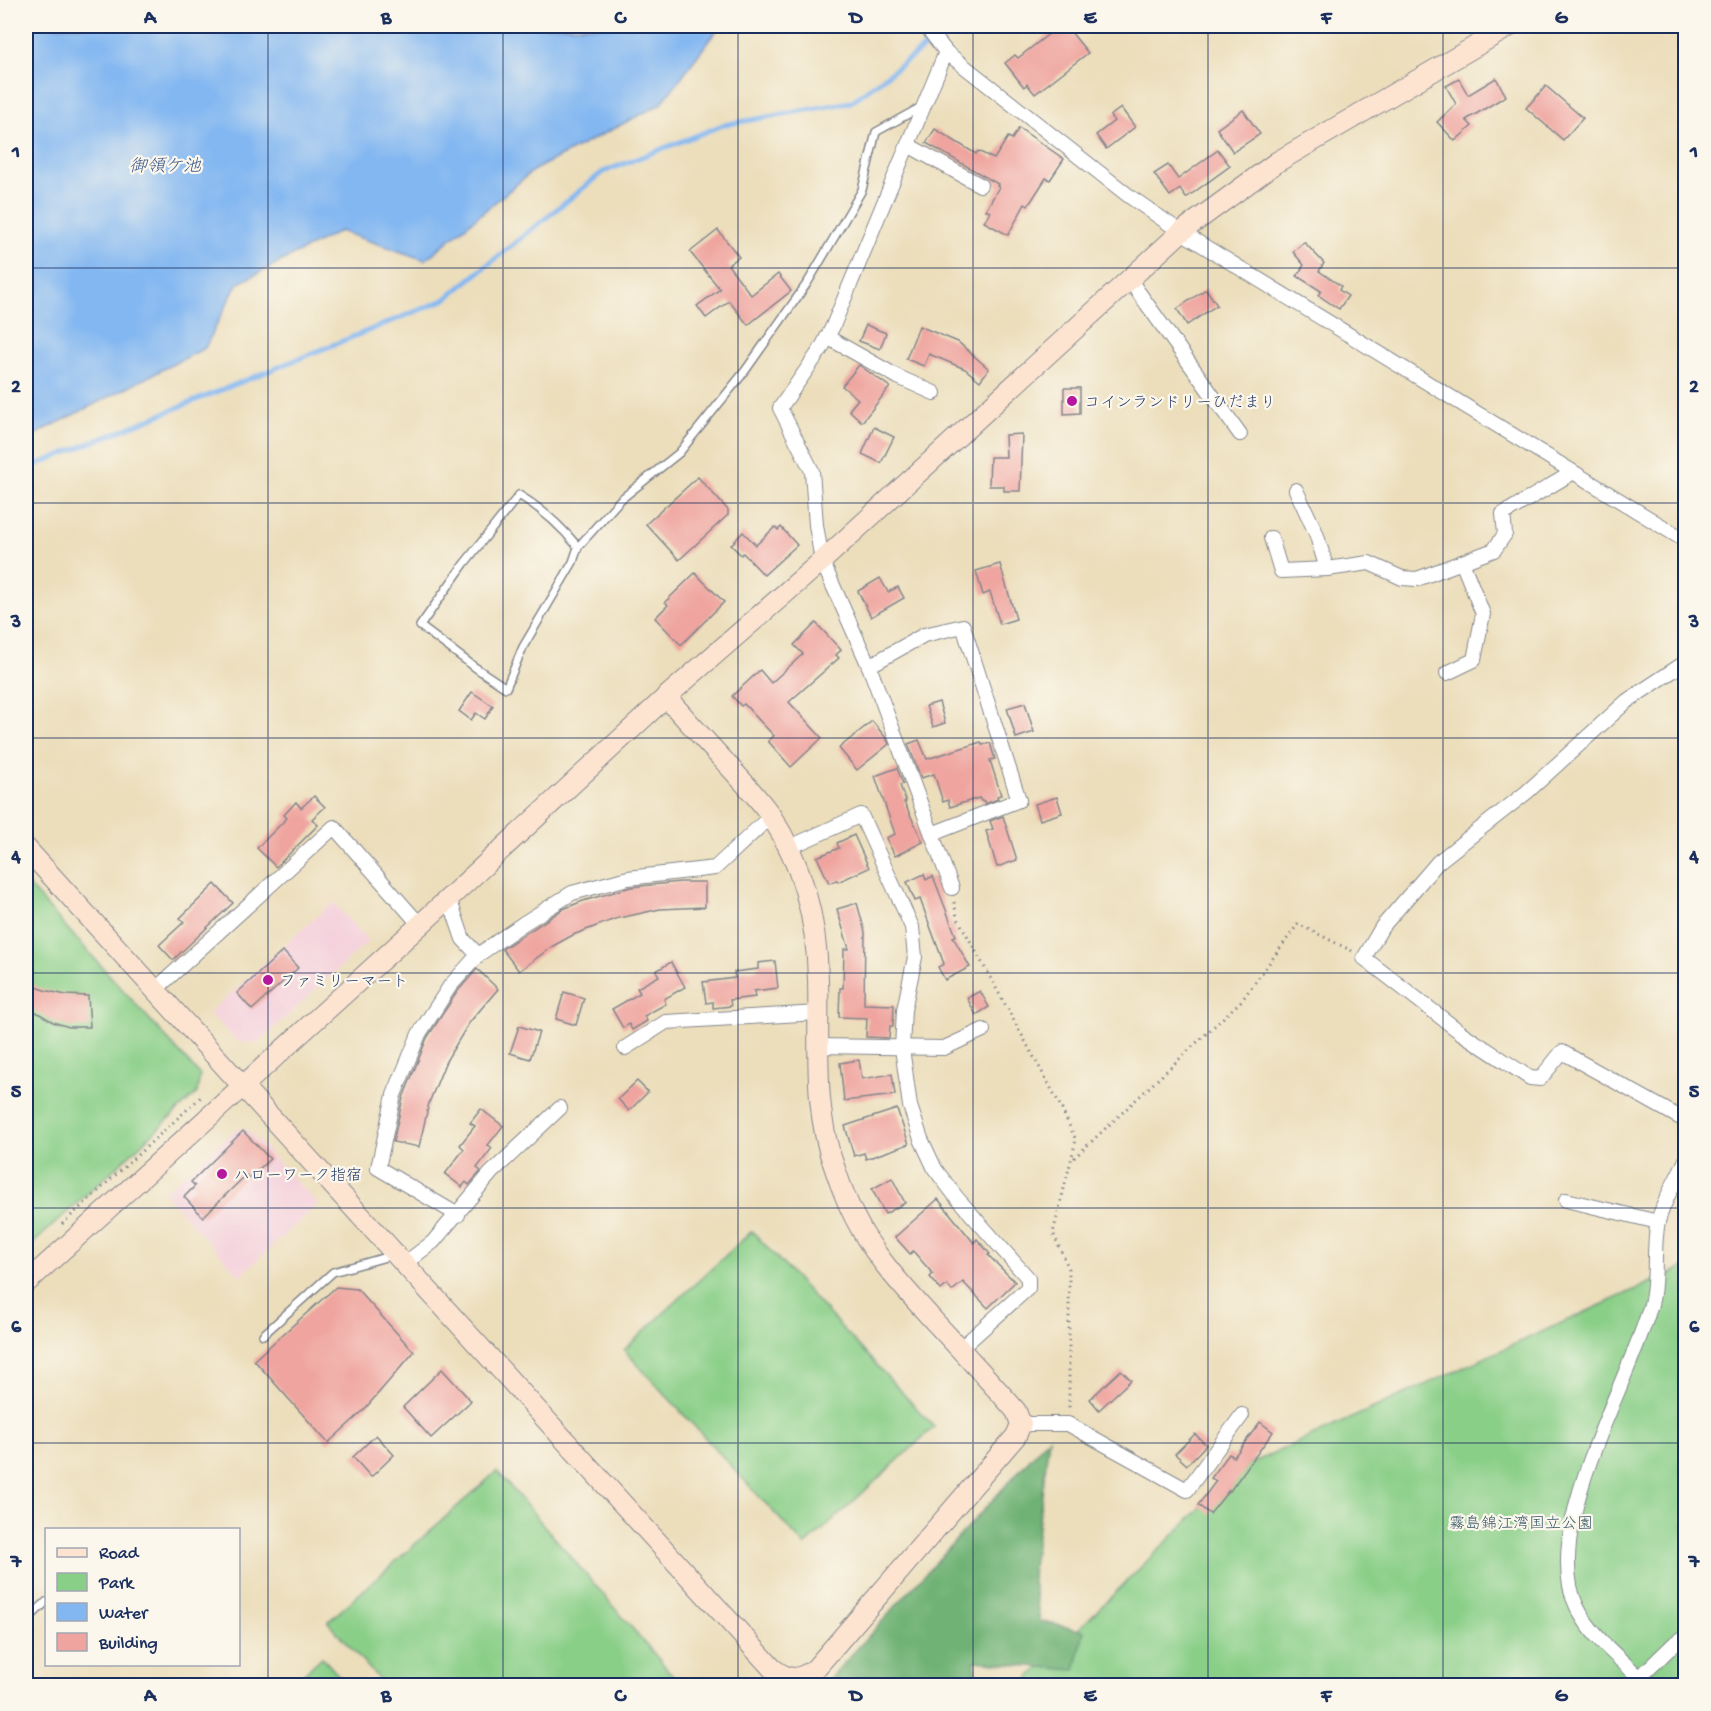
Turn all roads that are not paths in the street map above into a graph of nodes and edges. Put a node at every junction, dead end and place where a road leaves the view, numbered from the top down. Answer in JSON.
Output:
{"nodes":[{"id":1,"x":1510,"y":26,"type":"edge"},
{"id":2,"x":929,"y":29,"type":"edge"},
{"id":3,"x":946,"y":52,"type":"junction"},
{"id":4,"x":923,"y":106,"type":"junction"},
{"id":5,"x":908,"y":146,"type":"junction"},
{"id":6,"x":980,"y":185,"type":"dead end"},
{"id":7,"x":1181,"y":231,"type":"junction"},
{"id":8,"x":1129,"y":279,"type":"junction"},
{"id":9,"x":827,"y":337,"type":"junction"},
{"id":10,"x":934,"y":393,"type":"dead end"},
{"id":11,"x":1240,"y":434,"type":"dead end"},
{"id":12,"x":1572,"y":473,"type":"junction"},
{"id":13,"x":1296,"y":490,"type":"dead end"},
{"id":14,"x":1271,"y":538,"type":"dead end"},
{"id":15,"x":1686,"y":541,"type":"edge"},
{"id":16,"x":578,"y":547,"type":"junction"},
{"id":17,"x":822,"y":561,"type":"junction"},
{"id":18,"x":1462,"y":562,"type":"junction"},
{"id":19,"x":1327,"y":569,"type":"junction"},
{"id":20,"x":1686,"y":662,"type":"edge"},
{"id":21,"x":869,"y":666,"type":"junction"},
{"id":22,"x":1447,"y":673,"type":"dead end"},
{"id":23,"x":666,"y":697,"type":"junction"},
{"id":24,"x":771,"y":816,"type":"junction"},
{"id":25,"x":932,"y":834,"type":"junction"},
{"id":26,"x":26,"y":848,"type":"edge"},
{"id":27,"x":788,"y":848,"type":"junction"},
{"id":28,"x":952,"y":888,"type":"road end"},
{"id":29,"x":449,"y":898,"type":"junction"},
{"id":30,"x":420,"y":925,"type":"junction"},
{"id":31,"x":478,"y":955,"type":"junction"},
{"id":32,"x":155,"y":990,"type":"junction"},
{"id":33,"x":818,"y":1013,"type":"junction"},
{"id":34,"x":983,"y":1030,"type":"dead end"},
{"id":35,"x":817,"y":1046,"type":"junction"},
{"id":36,"x":625,"y":1048,"type":"dead end"},
{"id":37,"x":902,"y":1048,"type":"junction"},
{"id":38,"x":242,"y":1085,"type":"junction"},
{"id":39,"x":560,"y":1108,"type":"dead end"},
{"id":40,"x":1686,"y":1121,"type":"edge"},
{"id":41,"x":1686,"y":1160,"type":"edge"},
{"id":42,"x":1566,"y":1200,"type":"dead end"},
{"id":43,"x":458,"y":1215,"type":"junction"},
{"id":44,"x":1658,"y":1222,"type":"junction"},
{"id":45,"x":400,"y":1259,"type":"junction"},
{"id":46,"x":26,"y":1282,"type":"edge"},
{"id":47,"x":263,"y":1335,"type":"dead end"},
{"id":48,"x":960,"y":1349,"type":"junction"},
{"id":49,"x":1242,"y":1415,"type":"dead end"},
{"id":50,"x":1021,"y":1424,"type":"junction"},
{"id":51,"x":45,"y":1603,"type":"edge"},
{"id":52,"x":26,"y":1622,"type":"edge"},
{"id":53,"x":1686,"y":1636,"type":"edge"},
{"id":54,"x":1635,"y":1682,"type":"edge"}],
"edges":[{"from":1,"to":7,"type":"street"},
{"from":2,"to":3,"type":"street"},
{"from":3,"to":4,"type":"street"},
{"from":3,"to":7,"type":"street"},
{"from":4,"to":5,"type":"street"},
{"from":4,"to":16,"type":"lane"},
{"from":5,"to":6,"type":"street"},
{"from":5,"to":9,"type":"street"},
{"from":7,"to":8,"type":"street"},
{"from":7,"to":12,"type":"street"},
{"from":8,"to":11,"type":"street"},
{"from":8,"to":17,"type":"street"},
{"from":9,"to":10,"type":"street"},
{"from":9,"to":17,"type":"street"},
{"from":12,"to":15,"type":"street"},
{"from":12,"to":18,"type":"street"},
{"from":13,"to":19,"type":"street"},
{"from":14,"to":19,"type":"street"},
{"from":16,"to":16,"type":"lane"},
{"from":17,"to":21,"type":"street"},
{"from":17,"to":23,"type":"street"},
{"from":18,"to":19,"type":"street"},
{"from":18,"to":22,"type":"street"},
{"from":20,"to":40,"type":"street"},
{"from":21,"to":25,"type":"street"},
{"from":21,"to":25,"type":"street"},
{"from":23,"to":24,"type":"street"},
{"from":23,"to":29,"type":"street"},
{"from":24,"to":27,"type":"street"},
{"from":24,"to":31,"type":"street"},
{"from":25,"to":28,"type":"street"},
{"from":26,"to":32,"type":"street"},
{"from":27,"to":33,"type":"street"},
{"from":27,"to":37,"type":"street"},
{"from":29,"to":30,"type":"street"},
{"from":29,"to":31,"type":"street"},
{"from":30,"to":32,"type":"street"},
{"from":30,"to":38,"type":"street"},
{"from":31,"to":43,"type":"street"},
{"from":32,"to":38,"type":"street"},
{"from":33,"to":35,"type":"street"},
{"from":33,"to":36,"type":"street"},
{"from":34,"to":37,"type":"street"},
{"from":35,"to":37,"type":"street"},
{"from":35,"to":48,"type":"street"},
{"from":37,"to":48,"type":"street"},
{"from":38,"to":45,"type":"street"},
{"from":38,"to":46,"type":"street"},
{"from":39,"to":43,"type":"street"},
{"from":41,"to":44,"type":"street"},
{"from":42,"to":44,"type":"street"},
{"from":43,"to":45,"type":"street"},
{"from":44,"to":54,"type":"street"},
{"from":45,"to":47,"type":"lane"},
{"from":45,"to":50,"type":"street"},
{"from":48,"to":50,"type":"street"},
{"from":49,"to":50,"type":"street"},
{"from":51,"to":52,"type":"lane"},
{"from":53,"to":54,"type":"street"}]}
